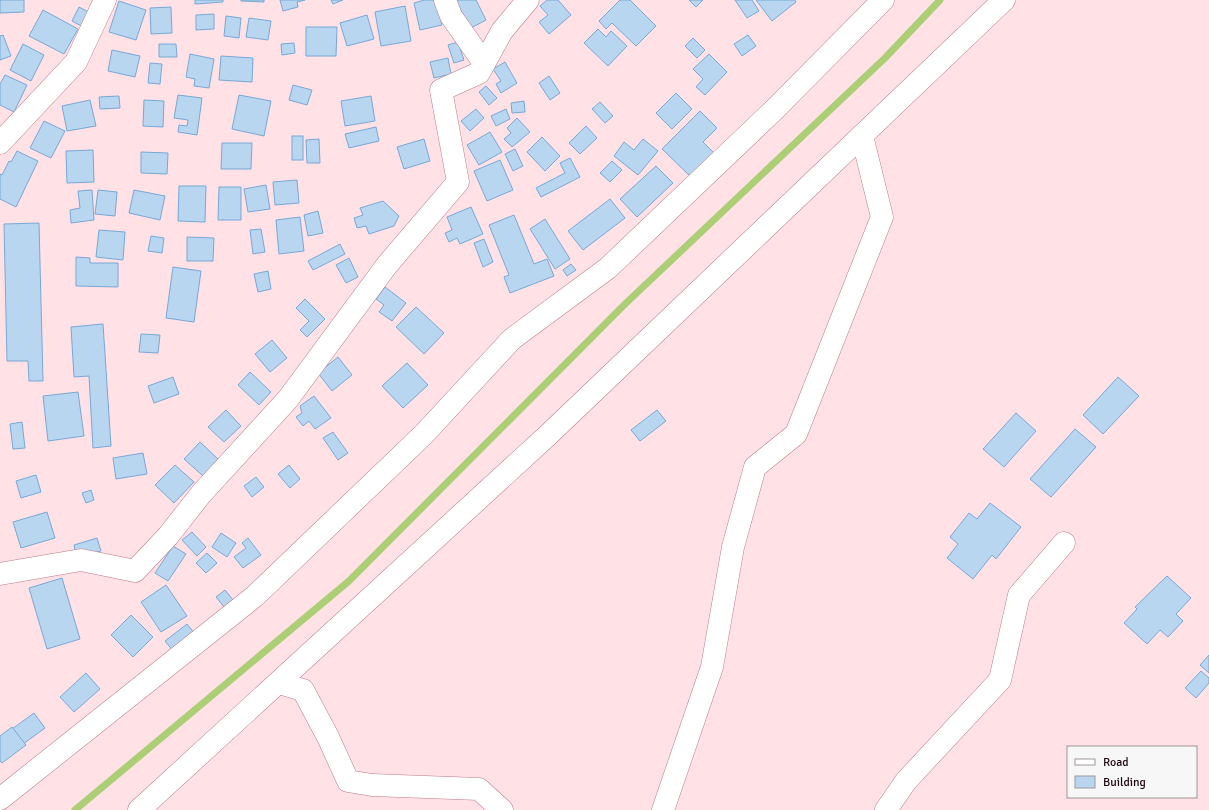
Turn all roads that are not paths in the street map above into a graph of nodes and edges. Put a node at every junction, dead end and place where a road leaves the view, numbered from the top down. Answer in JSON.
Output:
{"nodes":[{"id":1,"x":105,"y":0,"type":"edge"},
{"id":2,"x":445,"y":0,"type":"edge"},
{"id":3,"x":528,"y":0,"type":"edge"},
{"id":4,"x":883,"y":0,"type":"edge"},
{"id":5,"x":1004,"y":0,"type":"edge"},
{"id":6,"x":484,"y":63,"type":"junction"},
{"id":7,"x":862,"y":136,"type":"junction"},
{"id":8,"x":0,"y":143,"type":"edge"},
{"id":9,"x":1064,"y":544,"type":"dead end"},
{"id":10,"x":0,"y":574,"type":"edge"},
{"id":11,"x":279,"y":683,"type":"junction"},
{"id":12,"x":0,"y":799,"type":"edge"},
{"id":13,"x":138,"y":810,"type":"edge"},
{"id":14,"x":502,"y":810,"type":"edge"},
{"id":15,"x":663,"y":810,"type":"edge"},
{"id":16,"x":886,"y":810,"type":"edge"}],
"edges":[{"from":1,"to":8,"type":"street"},
{"from":2,"to":6,"type":"street"},
{"from":3,"to":6,"type":"street"},
{"from":4,"to":12,"type":"street"},
{"from":5,"to":7,"type":"street"},
{"from":6,"to":10,"type":"street"},
{"from":7,"to":11,"type":"street"},
{"from":7,"to":15,"type":"street"},
{"from":9,"to":16,"type":"street"},
{"from":11,"to":13,"type":"street"},
{"from":11,"to":14,"type":"street"}]}
